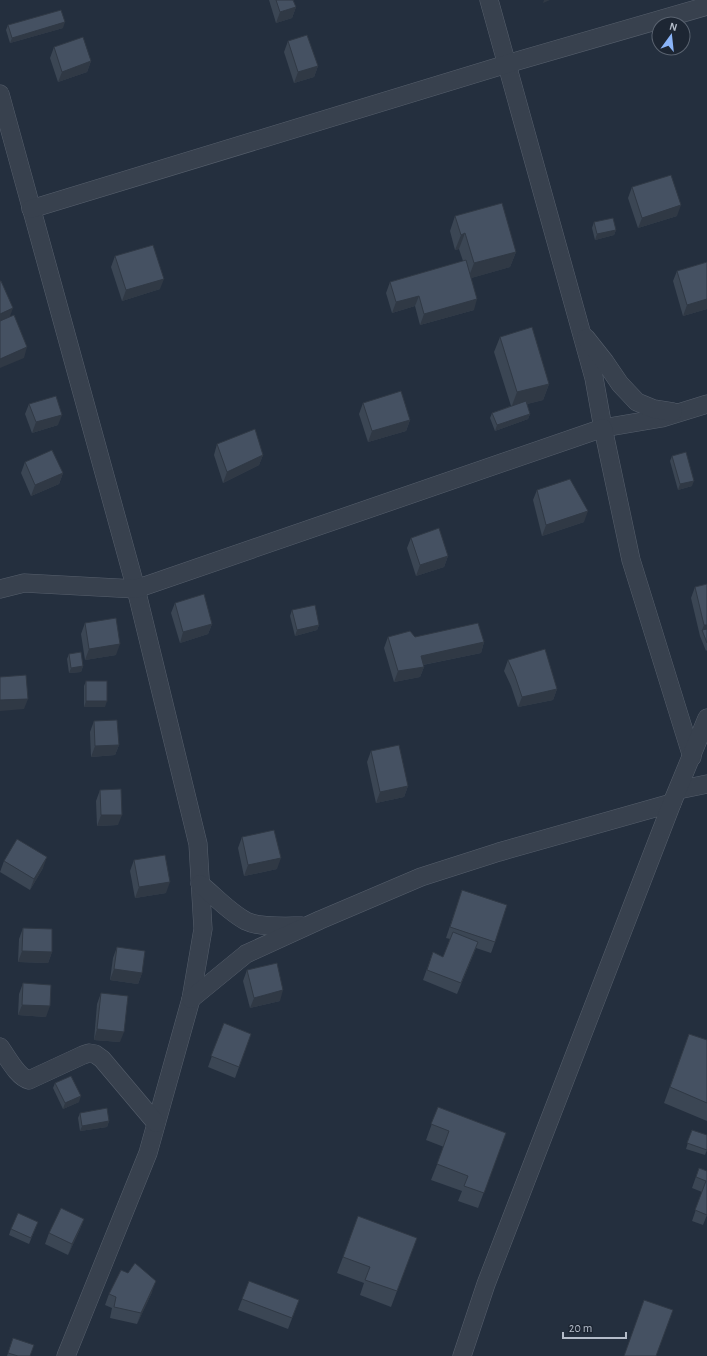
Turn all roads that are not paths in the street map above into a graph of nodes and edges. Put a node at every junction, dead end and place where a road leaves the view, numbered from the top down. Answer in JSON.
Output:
{"nodes":[{"id":1,"x":489,"y":0,"type":"edge"},
{"id":2,"x":707,"y":6,"type":"edge"},
{"id":3,"x":508,"y":64,"type":"junction"},
{"id":4,"x":0,"y":94,"type":"edge"},
{"id":5,"x":31,"y":209,"type":"junction"},
{"id":6,"x":582,"y":332,"type":"junction"},
{"id":7,"x":707,"y":404,"type":"edge"},
{"id":8,"x":680,"y":413,"type":"junction"},
{"id":9,"x":603,"y":428,"type":"junction"},
{"id":10,"x":0,"y":589,"type":"edge"},
{"id":11,"x":136,"y":589,"type":"junction"},
{"id":12,"x":707,"y":718,"type":"edge"},
{"id":13,"x":692,"y":757,"type":"junction"},
{"id":14,"x":707,"y":784,"type":"edge"},
{"id":15,"x":675,"y":796,"type":"junction"},
{"id":16,"x":200,"y":884,"type":"junction"},
{"id":17,"x":309,"y":926,"type":"junction"},
{"id":18,"x":191,"y":999,"type":"junction"},
{"id":19,"x":0,"y":1047,"type":"edge"},
{"id":20,"x":156,"y":1123,"type":"junction"},
{"id":21,"x":66,"y":1356,"type":"edge"},
{"id":22,"x":462,"y":1356,"type":"edge"}],
"edges":[{"from":1,"to":3,"type":"street"},
{"from":2,"to":3,"type":"street"},
{"from":3,"to":5,"type":"street"},
{"from":3,"to":6,"type":"street"},
{"from":4,"to":5,"type":"street"},
{"from":5,"to":11,"type":"street"},
{"from":6,"to":8,"type":"street"},
{"from":6,"to":9,"type":"street"},
{"from":7,"to":8,"type":"street"},
{"from":8,"to":9,"type":"street"},
{"from":9,"to":11,"type":"street"},
{"from":9,"to":13,"type":"street"},
{"from":10,"to":11,"type":"street"},
{"from":11,"to":16,"type":"street"},
{"from":12,"to":13,"type":"street"},
{"from":13,"to":15,"type":"street"},
{"from":14,"to":15,"type":"street"},
{"from":15,"to":17,"type":"street"},
{"from":15,"to":22,"type":"street"},
{"from":16,"to":17,"type":"street"},
{"from":16,"to":18,"type":"street"},
{"from":17,"to":18,"type":"street"},
{"from":18,"to":20,"type":"street"},
{"from":19,"to":20,"type":"street"},
{"from":20,"to":21,"type":"street"}]}
